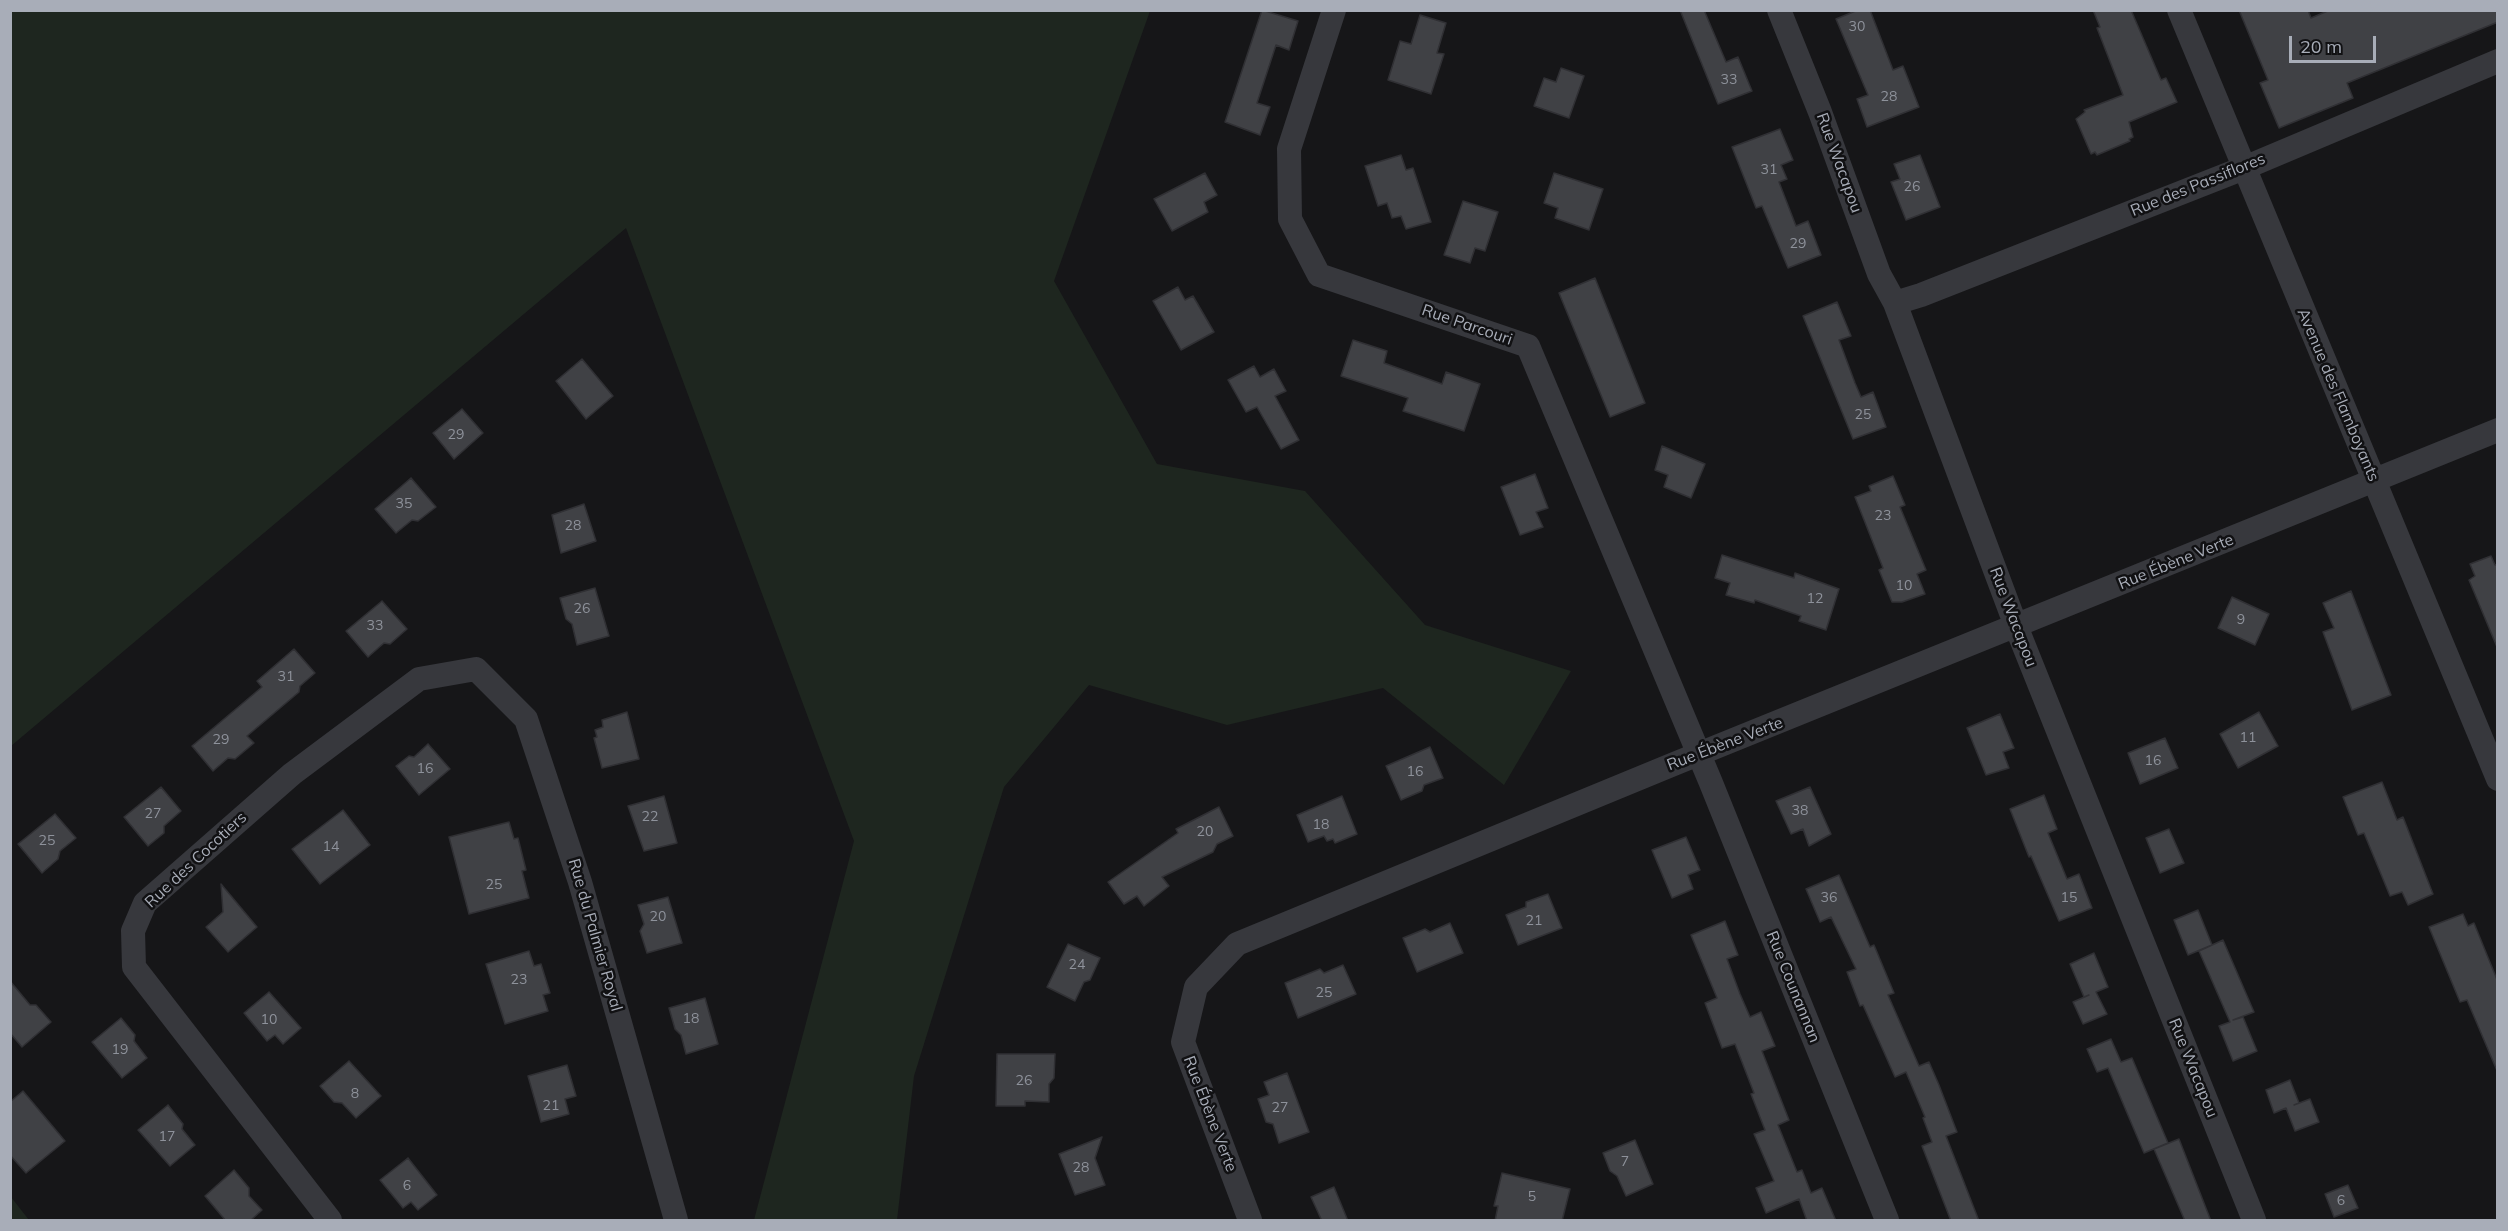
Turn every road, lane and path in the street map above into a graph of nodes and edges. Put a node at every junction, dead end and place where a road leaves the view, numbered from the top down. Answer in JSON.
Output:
{"nodes":[{"id":1,"x":1334,"y":10,"type":"edge"},
{"id":2,"x":1779,"y":10,"type":"edge"},
{"id":3,"x":2179,"y":10,"type":"edge"},
{"id":4,"x":2498,"y":61,"type":"edge"},
{"id":5,"x":2244,"y":168,"type":"junction"},
{"id":6,"x":1895,"y":303,"type":"junction"},
{"id":7,"x":2498,"y":430,"type":"edge"},
{"id":8,"x":2374,"y":481,"type":"junction"},
{"id":9,"x":2016,"y":626,"type":"junction"},
{"id":10,"x":476,"y":669,"type":"joint"},
{"id":11,"x":1698,"y":754,"type":"junction"},
{"id":12,"x":2498,"y":778,"type":"edge"},
{"id":13,"x":330,"y":1221,"type":"edge"},
{"id":14,"x":676,"y":1221,"type":"edge"},
{"id":15,"x":1250,"y":1221,"type":"edge"},
{"id":16,"x":1887,"y":1221,"type":"edge"},
{"id":17,"x":2254,"y":1221,"type":"edge"}],
"edges":[{"from":1,"to":11,"type":"street","name":"Rue Parcouri"},
{"from":2,"to":6,"type":"street","name":"Rue Wacapou"},
{"from":3,"to":5,"type":"street","name":"Avenue des Flamboyants"},
{"from":4,"to":5,"type":"street","name":"Rue des Passiflores"},
{"from":5,"to":6,"type":"street","name":"Rue des Passiflores"},
{"from":5,"to":8,"type":"street","name":"Avenue des Flamboyants"},
{"from":6,"to":9,"type":"street","name":"Rue Wacapou"},
{"from":7,"to":8,"type":"street","name":"Rue Ébène Verte"},
{"from":8,"to":9,"type":"street","name":"Rue Ébène Verte"},
{"from":8,"to":12,"type":"street","name":"Avenue des Flamboyants"},
{"from":9,"to":11,"type":"street","name":"Rue Ébène Verte"},
{"from":9,"to":17,"type":"street","name":"Rue Wacapou"},
{"from":10,"to":13,"type":"street","name":"Rue des Cocotiers"},
{"from":10,"to":14,"type":"street","name":"Rue du Palmier Royal"},
{"from":11,"to":15,"type":"street","name":"Rue Ébène Verte"},
{"from":11,"to":16,"type":"street","name":"Rue Counannan"}]}
